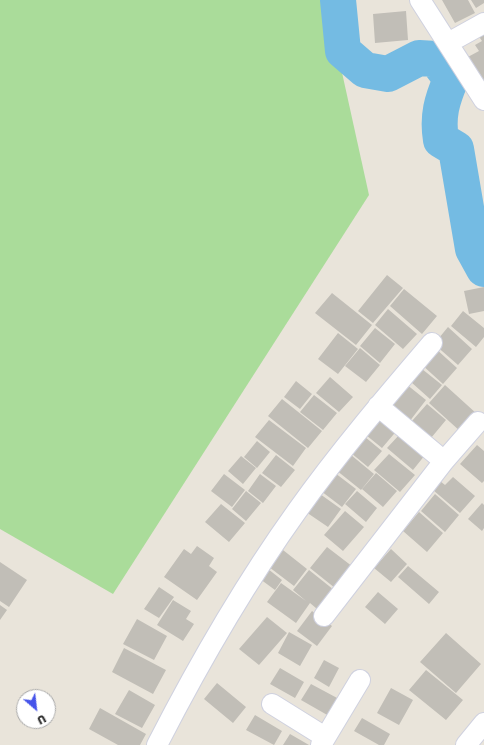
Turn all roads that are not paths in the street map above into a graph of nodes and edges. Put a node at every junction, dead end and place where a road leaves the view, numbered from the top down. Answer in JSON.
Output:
{"nodes":[{"id":1,"x":420,"y":0,"type":"edge"},
{"id":2,"x":484,"y":23,"type":"edge"},
{"id":3,"x":448,"y":43,"type":"junction"},
{"id":4,"x":484,"y":100,"type":"edge"},
{"id":5,"x":432,"y":343,"type":"dead end"},
{"id":6,"x":378,"y":406,"type":"junction"},
{"id":7,"x":478,"y":422,"type":"dead end"},
{"id":8,"x":444,"y":461,"type":"junction"},
{"id":9,"x":324,"y":616,"type":"dead end"},
{"id":10,"x":360,"y":680,"type":"dead end"},
{"id":11,"x":272,"y":704,"type":"dead end"},
{"id":12,"x":484,"y":723,"type":"edge"},
{"id":13,"x":323,"y":741,"type":"edge"},
{"id":14,"x":157,"y":745,"type":"edge"},
{"id":15,"x":466,"y":745,"type":"edge"}],
"edges":[{"from":1,"to":3,"type":"street"},
{"from":2,"to":3,"type":"street"},
{"from":3,"to":4,"type":"street"},
{"from":5,"to":6,"type":"street"},
{"from":6,"to":8,"type":"street"},
{"from":6,"to":14,"type":"street"},
{"from":7,"to":8,"type":"street"},
{"from":8,"to":9,"type":"street"},
{"from":10,"to":13,"type":"street"},
{"from":11,"to":13,"type":"street"},
{"from":12,"to":15,"type":"street"}]}
